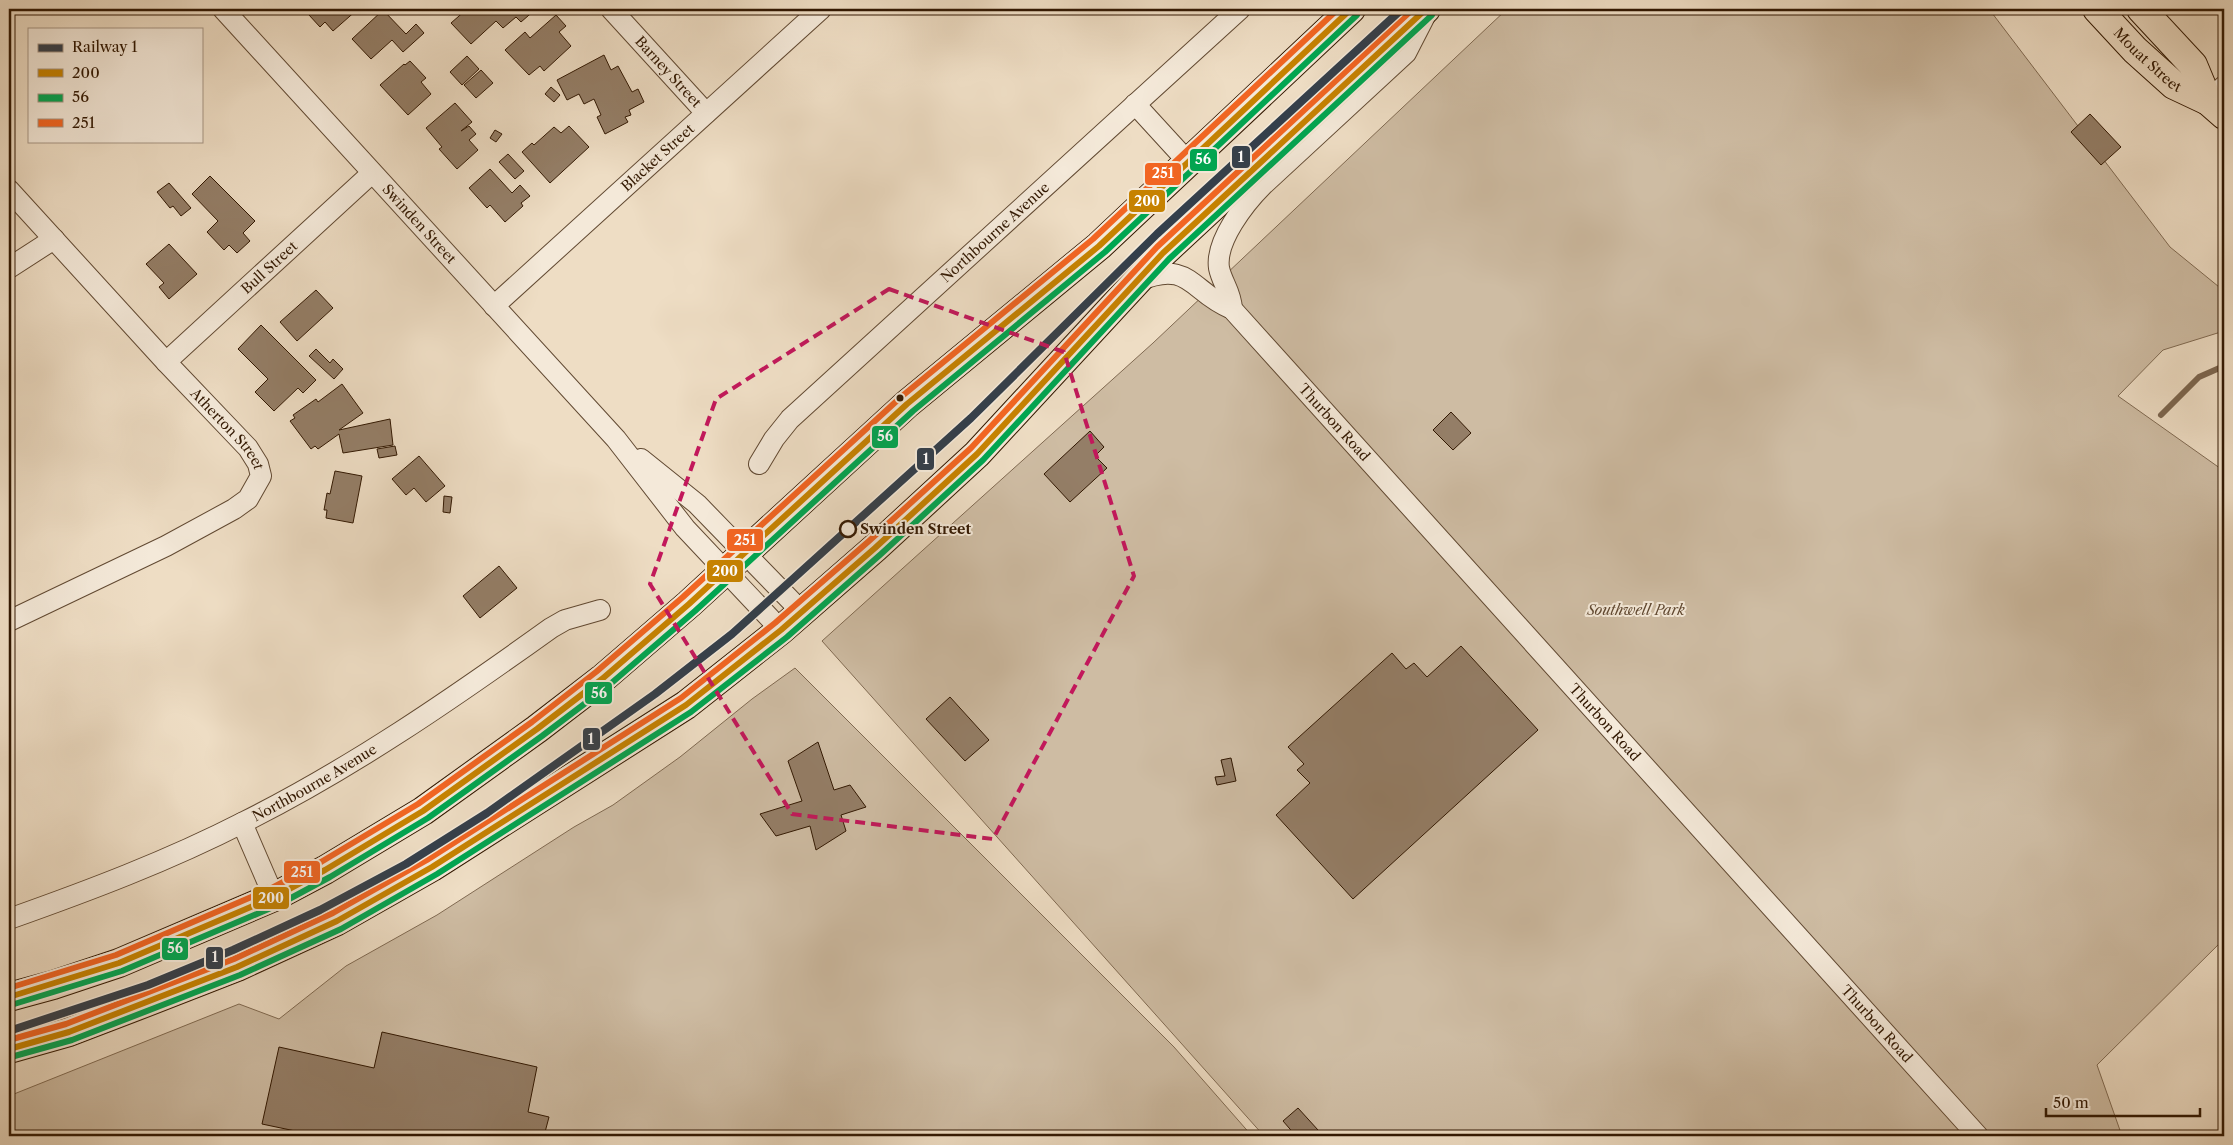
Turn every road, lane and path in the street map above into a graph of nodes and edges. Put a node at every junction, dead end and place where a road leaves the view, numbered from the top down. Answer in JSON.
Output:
{"nodes":[{"id":1,"x":223,"y":9,"type":"edge"},
{"id":2,"x":611,"y":9,"type":"edge"},
{"id":3,"x":821,"y":9,"type":"edge"},
{"id":4,"x":1240,"y":9,"type":"edge"},
{"id":5,"x":1351,"y":9,"type":"edge"},
{"id":6,"x":1427,"y":9,"type":"edge"},
{"id":7,"x":2097,"y":9,"type":"edge"},
{"id":8,"x":2141,"y":9,"type":"edge"},
{"id":9,"x":2219,"y":101,"type":"edge"},
{"id":10,"x":1135,"y":104,"type":"junction"},
{"id":11,"x":706,"y":114,"type":"junction"},
{"id":12,"x":1189,"y":163,"type":"junction"},
{"id":13,"x":372,"y":173,"type":"junction"},
{"id":14,"x":9,"y":190,"type":"edge"},
{"id":15,"x":54,"y":239,"type":"junction"},
{"id":16,"x":9,"y":268,"type":"edge"},
{"id":17,"x":1134,"y":283,"type":"junction"},
{"id":18,"x":494,"y":306,"type":"junction"},
{"id":19,"x":1232,"y":309,"type":"junction"},
{"id":20,"x":166,"y":362,"type":"junction"},
{"id":21,"x":616,"y":439,"type":"junction"},
{"id":22,"x":759,"y":464,"type":"dead end"},
{"id":23,"x":735,"y":561,"type":"junction"},
{"id":24,"x":600,"y":610,"type":"dead end"},
{"id":25,"x":802,"y":612,"type":"junction"},
{"id":26,"x":9,"y":621,"type":"edge"},
{"id":27,"x":781,"y":630,"type":"junction"},
{"id":28,"x":242,"y":823,"type":"junction"},
{"id":29,"x":274,"y":897,"type":"junction"},
{"id":30,"x":9,"y":919,"type":"edge"},
{"id":31,"x":9,"y":997,"type":"edge"},
{"id":32,"x":9,"y":1048,"type":"edge"},
{"id":33,"x":1978,"y":1136,"type":"edge"}],
"edges":[{"from":1,"to":13,"type":"street","name":"Swinden Street"},
{"from":2,"to":11,"type":"street","name":"Barney Street"},
{"from":3,"to":11,"type":"street","name":"Blacket Street"},
{"from":4,"to":10,"type":"street","name":"Northbourne Avenue"},
{"from":5,"to":12,"type":"main road"},
{"from":6,"to":17,"type":"main road"},
{"from":6,"to":19,"type":"street","name":"Thurbon Road"},
{"from":7,"to":9,"type":"main road","name":"Mouat Street"},
{"from":8,"to":9,"type":"main road","name":"Mouat Street"},
{"from":10,"to":12,"type":"street"},
{"from":10,"to":22,"type":"street","name":"Northbourne Avenue"},
{"from":11,"to":18,"type":"street","name":"Blacket Street"},
{"from":12,"to":23,"type":"main road"},
{"from":13,"to":18,"type":"street","name":"Swinden Street"},
{"from":13,"to":20,"type":"street","name":"Bull Street"},
{"from":14,"to":15,"type":"street","name":"Atherton Street"},
{"from":15,"to":16,"type":"street"},
{"from":15,"to":20,"type":"street","name":"Atherton Street"},
{"from":17,"to":19,"type":"street","name":"Thurbon Road"},
{"from":17,"to":25,"type":"main road"},
{"from":18,"to":21,"type":"street","name":"Swinden Street"},
{"from":19,"to":33,"type":"street","name":"Thurbon Road"},
{"from":20,"to":26,"type":"street","name":"Atherton Street"},
{"from":21,"to":23,"type":"street","name":"Swinden Street"},
{"from":21,"to":23,"type":"street","name":"Swinden Street"},
{"from":23,"to":25,"type":"street","name":"Swinden Street"},
{"from":23,"to":27,"type":"street","name":"Swinden Street"},
{"from":23,"to":29,"type":"main road"},
{"from":24,"to":28,"type":"street","name":"Northbourne Avenue"},
{"from":25,"to":27,"type":"main road"},
{"from":27,"to":32,"type":"main road"},
{"from":28,"to":29,"type":"street"},
{"from":28,"to":30,"type":"street","name":"Northbourne Avenue"},
{"from":29,"to":31,"type":"main road"}]}
